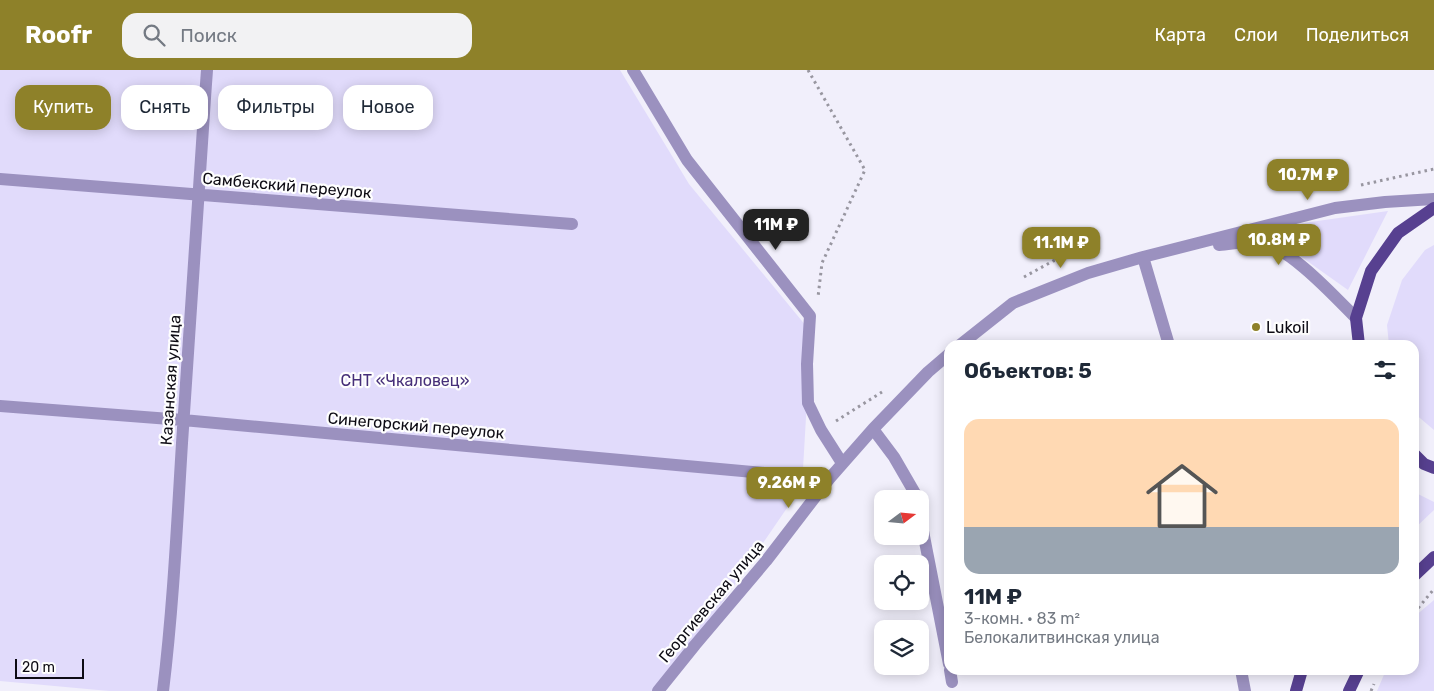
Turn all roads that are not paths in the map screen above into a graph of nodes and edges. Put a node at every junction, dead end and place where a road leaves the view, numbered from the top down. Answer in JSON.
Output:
{"nodes":[{"id":1,"x":207,"y":70,"type":"edge"},
{"id":2,"x":633,"y":70,"type":"edge"},
{"id":3,"x":0,"y":179,"type":"edge"},
{"id":4,"x":198,"y":194,"type":"junction"},
{"id":5,"x":1434,"y":200,"type":"edge"},
{"id":6,"x":1434,"y":208,"type":"edge"},
{"id":7,"x":572,"y":224,"type":"dead end"},
{"id":8,"x":1189,"y":246,"type":"junction"},
{"id":9,"x":1143,"y":257,"type":"junction"},
{"id":10,"x":1356,"y":318,"type":"junction"},
{"id":11,"x":966,"y":340,"type":"edge"},
{"id":12,"x":1168,"y":340,"type":"edge"},
{"id":13,"x":1358,"y":340,"type":"edge"},
{"id":14,"x":944,"y":358,"type":"edge"},
{"id":15,"x":0,"y":406,"type":"edge"},
{"id":16,"x":184,"y":420,"type":"junction"},
{"id":17,"x":873,"y":429,"type":"junction"},
{"id":18,"x":1419,"y":459,"type":"edge"},
{"id":19,"x":842,"y":463,"type":"junction"},
{"id":20,"x":1434,"y":468,"type":"edge"},
{"id":21,"x":828,"y":479,"type":"junction"},
{"id":22,"x":913,"y":490,"type":"edge"},
{"id":23,"x":926,"y":545,"type":"edge"},
{"id":24,"x":1434,"y":556,"type":"edge"},
{"id":25,"x":1419,"y":571,"type":"edge"},
{"id":26,"x":944,"y":638,"type":"edge"},
{"id":27,"x":1242,"y":675,"type":"edge"},
{"id":28,"x":1301,"y":675,"type":"edge"},
{"id":29,"x":1357,"y":675,"type":"edge"},
{"id":30,"x":163,"y":691,"type":"edge"},
{"id":31,"x":658,"y":691,"type":"edge"},
{"id":32,"x":1245,"y":691,"type":"edge"},
{"id":33,"x":1296,"y":691,"type":"edge"},
{"id":34,"x":1349,"y":691,"type":"edge"}],
"edges":[{"from":1,"to":4,"type":"street","name":"Казанская улица"},
{"from":2,"to":19,"type":"street"},
{"from":3,"to":4,"type":"street","name":"Самбекский переулок"},
{"from":4,"to":7,"type":"street","name":"Самбекский переулок"},
{"from":4,"to":16,"type":"street","name":"Казанская улица"},
{"from":5,"to":8,"type":"street"},
{"from":6,"to":10,"type":"main road"},
{"from":8,"to":9,"type":"street"},
{"from":8,"to":10,"type":"street"},
{"from":9,"to":11,"type":"street"},
{"from":9,"to":12,"type":"street"},
{"from":10,"to":13,"type":"main road"},
{"from":14,"to":17,"type":"street","name":"Георгиевская улица"},
{"from":15,"to":16,"type":"street","name":"Синегорский переулок"},
{"from":16,"to":21,"type":"street","name":"Синегорский переулок"},
{"from":16,"to":30,"type":"street","name":"Казанская улица"},
{"from":17,"to":19,"type":"street","name":"Георгиевская улица"},
{"from":17,"to":22,"type":"street"},
{"from":18,"to":20,"type":"main road"},
{"from":19,"to":21,"type":"street","name":"Георгиевская улица"},
{"from":21,"to":31,"type":"street","name":"Георгиевская улица"},
{"from":23,"to":26,"type":"street"},
{"from":24,"to":25,"type":"main road"},
{"from":27,"to":32,"type":"street"},
{"from":28,"to":33,"type":"main road"},
{"from":29,"to":34,"type":"main road"}]}
